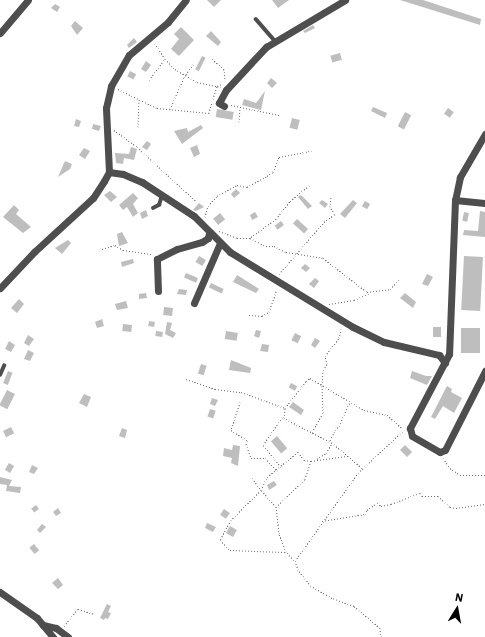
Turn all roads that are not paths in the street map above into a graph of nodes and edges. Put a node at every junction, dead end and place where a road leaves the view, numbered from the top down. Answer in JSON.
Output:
{"nodes":[{"id":1,"x":28,"y":0,"type":"edge"},
{"id":2,"x":186,"y":0,"type":"edge"},
{"id":3,"x":345,"y":0,"type":"edge"},
{"id":4,"x":256,"y":19,"type":"dead end"},
{"id":5,"x":0,"y":33,"type":"edge"},
{"id":6,"x":276,"y":41,"type":"junction"},
{"id":7,"x":224,"y":106,"type":"road end"},
{"id":8,"x":485,"y":134,"type":"edge"},
{"id":9,"x":109,"y":172,"type":"junction"},
{"id":10,"x":162,"y":196,"type":"junction"},
{"id":11,"x":455,"y":200,"type":"junction"},
{"id":12,"x":485,"y":203,"type":"edge"},
{"id":13,"x":153,"y":208,"type":"dead end"},
{"id":14,"x":206,"y":229,"type":"junction"},
{"id":15,"x":220,"y":243,"type":"junction"},
{"id":16,"x":0,"y":288,"type":"edge"},
{"id":17,"x":158,"y":291,"type":"dead end"},
{"id":18,"x":194,"y":303,"type":"dead end"},
{"id":19,"x":445,"y":363,"type":"junction"},
{"id":20,"x":4,"y":366,"type":"dead end"},
{"id":21,"x":485,"y":371,"type":"edge"},
{"id":22,"x":0,"y":375,"type":"edge"},
{"id":23,"x":0,"y":592,"type":"edge"},
{"id":24,"x":42,"y":625,"type":"junction"},
{"id":25,"x":53,"y":637,"type":"edge"},
{"id":26,"x":68,"y":637,"type":"edge"}],
"edges":[{"from":1,"to":5,"type":"street"},
{"from":2,"to":9,"type":"street"},
{"from":3,"to":6,"type":"street"},
{"from":4,"to":6,"type":"lane"},
{"from":6,"to":7,"type":"street"},
{"from":8,"to":11,"type":"street"},
{"from":9,"to":10,"type":"street"},
{"from":9,"to":16,"type":"street"},
{"from":10,"to":13,"type":"lane"},
{"from":10,"to":14,"type":"street"},
{"from":11,"to":12,"type":"street"},
{"from":11,"to":19,"type":"street"},
{"from":14,"to":15,"type":"street"},
{"from":14,"to":17,"type":"street"},
{"from":15,"to":18,"type":"street"},
{"from":15,"to":19,"type":"street"},
{"from":19,"to":21,"type":"street"},
{"from":20,"to":22,"type":"lane"},
{"from":23,"to":24,"type":"street"},
{"from":24,"to":25,"type":"street"},
{"from":24,"to":26,"type":"street"}]}
